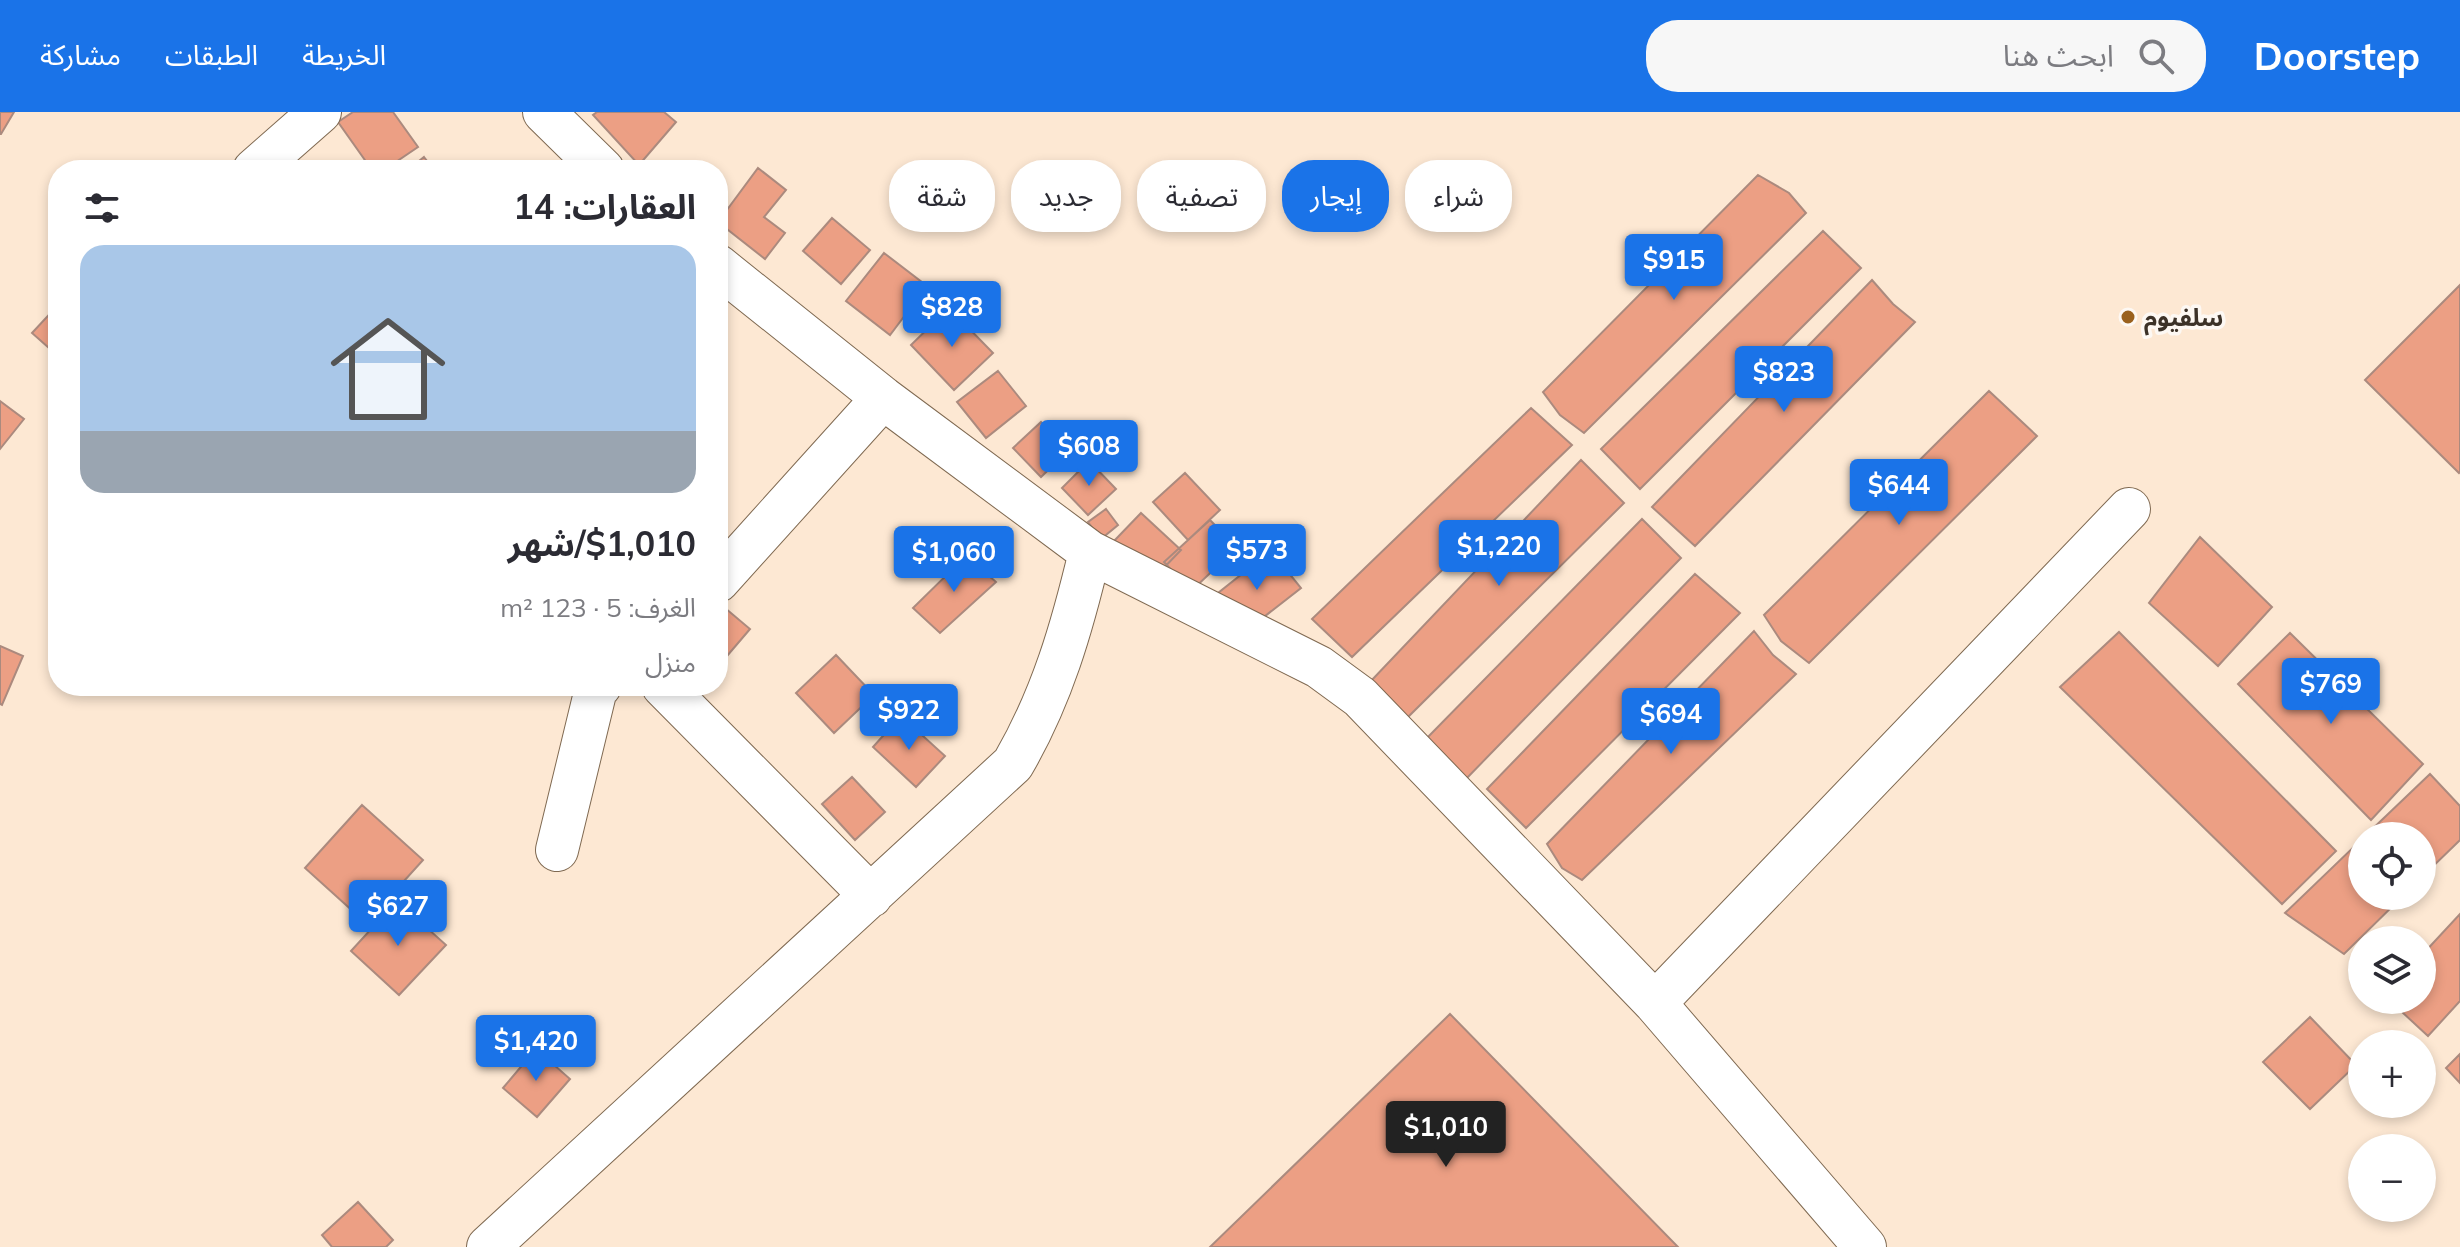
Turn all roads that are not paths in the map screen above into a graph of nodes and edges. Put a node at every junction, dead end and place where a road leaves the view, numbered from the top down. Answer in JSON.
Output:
{"nodes":[{"id":1,"x":320,"y":112,"type":"edge"},
{"id":2,"x":544,"y":112,"type":"edge"},
{"id":3,"x":265,"y":160,"type":"edge"},
{"id":4,"x":593,"y":160,"type":"edge"},
{"id":5,"x":728,"y":274,"type":"edge"},
{"id":6,"x":883,"y":398,"type":"junction"},
{"id":7,"x":2129,"y":509,"type":"dead end"},
{"id":8,"x":1090,"y":552,"type":"junction"},
{"id":9,"x":728,"y":570,"type":"edge"},
{"id":10,"x":594,"y":696,"type":"edge"},
{"id":11,"x":673,"y":696,"type":"edge"},
{"id":12,"x":557,"y":850,"type":"dead end"},
{"id":13,"x":871,"y":896,"type":"junction"},
{"id":14,"x":1655,"y":1003,"type":"junction"},
{"id":15,"x":488,"y":1247,"type":"edge"},
{"id":16,"x":1865,"y":1247,"type":"edge"}],
"edges":[{"from":1,"to":3,"type":"street"},
{"from":2,"to":4,"type":"street"},
{"from":5,"to":6,"type":"street"},
{"from":6,"to":8,"type":"street"},
{"from":6,"to":9,"type":"street"},
{"from":7,"to":14,"type":"street"},
{"from":8,"to":13,"type":"street"},
{"from":8,"to":14,"type":"street"},
{"from":10,"to":12,"type":"street"},
{"from":11,"to":13,"type":"street"},
{"from":13,"to":15,"type":"street"},
{"from":14,"to":16,"type":"street"}]}
